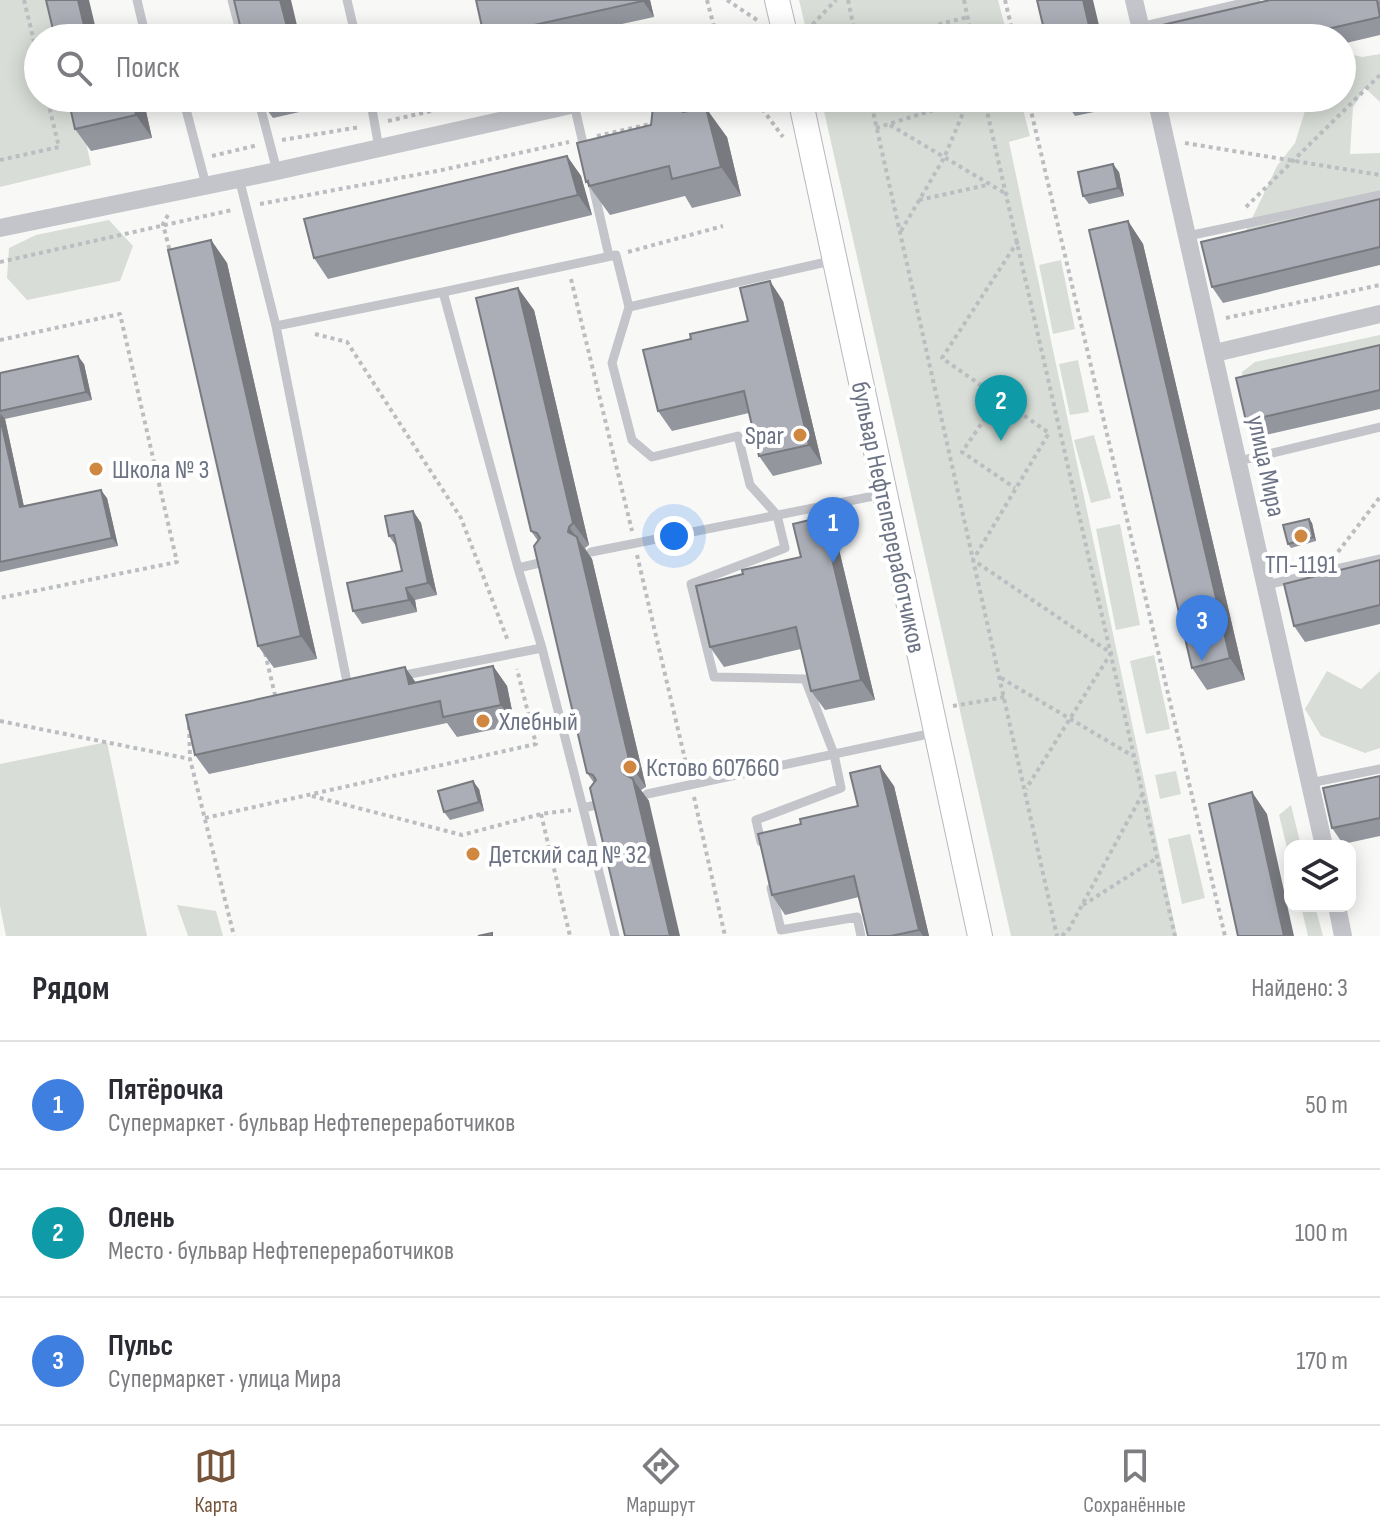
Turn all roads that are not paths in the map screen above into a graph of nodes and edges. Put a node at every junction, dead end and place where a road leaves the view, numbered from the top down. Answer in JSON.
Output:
{"nodes":[{"id":1,"x":137,"y":0,"type":"edge"},
{"id":2,"x":232,"y":0,"type":"edge"},
{"id":3,"x":347,"y":0,"type":"edge"},
{"id":4,"x":777,"y":0,"type":"edge"},
{"id":5,"x":1134,"y":0,"type":"edge"},
{"id":6,"x":1256,"y":0,"type":"edge"},
{"id":7,"x":143,"y":24,"type":"edge"},
{"id":8,"x":238,"y":24,"type":"edge"},
{"id":9,"x":353,"y":24,"type":"edge"},
{"id":10,"x":783,"y":24,"type":"edge"},
{"id":11,"x":1139,"y":24,"type":"edge"},
{"id":12,"x":1170,"y":24,"type":"edge"},
{"id":13,"x":187,"y":112,"type":"edge"},
{"id":14,"x":262,"y":112,"type":"edge"},
{"id":15,"x":373,"y":112,"type":"edge"},
{"id":16,"x":539,"y":112,"type":"edge"},
{"id":17,"x":576,"y":112,"type":"edge"},
{"id":18,"x":803,"y":112,"type":"edge"},
{"id":19,"x":1159,"y":112,"type":"edge"},
{"id":20,"x":379,"y":148,"type":"junction"},
{"id":21,"x":277,"y":171,"type":"junction"},
{"id":22,"x":239,"y":178,"type":"junction"},
{"id":23,"x":206,"y":185,"type":"junction"},
{"id":24,"x":1380,"y":195,"type":"edge"},
{"id":25,"x":0,"y":228,"type":"edge"},
{"id":26,"x":1188,"y":236,"type":"junction"},
{"id":27,"x":613,"y":256,"type":"junction"},
{"id":28,"x":835,"y":260,"type":"junction"},
{"id":29,"x":443,"y":292,"type":"junction"},
{"id":30,"x":629,"y":307,"type":"junction"},
{"id":31,"x":1380,"y":314,"type":"edge"},
{"id":32,"x":276,"y":326,"type":"junction"},
{"id":33,"x":1215,"y":353,"type":"junction"},
{"id":34,"x":1380,"y":427,"type":"edge"},
{"id":35,"x":1239,"y":461,"type":"junction"},
{"id":36,"x":884,"y":494,"type":"junction"},
{"id":37,"x":777,"y":515,"type":"junction"},
{"id":38,"x":591,"y":552,"type":"dead end"},
{"id":39,"x":1380,"y":559,"type":"edge"},
{"id":40,"x":548,"y":561,"type":"edge"},
{"id":41,"x":518,"y":568,"type":"junction"},
{"id":42,"x":1266,"y":585,"type":"junction"},
{"id":43,"x":542,"y":648,"type":"junction"},
{"id":44,"x":393,"y":678,"type":"edge"},
{"id":45,"x":363,"y":684,"type":"edge"},
{"id":46,"x":935,"y":733,"type":"junction"},
{"id":47,"x":834,"y":754,"type":"junction"},
{"id":48,"x":1380,"y":769,"type":"edge"},
{"id":49,"x":1310,"y":783,"type":"junction"},
{"id":50,"x":647,"y":794,"type":"dead end"},
{"id":51,"x":604,"y":803,"type":"edge"},
{"id":52,"x":583,"y":808,"type":"junction"},
{"id":53,"x":1323,"y":840,"type":"edge"},
{"id":54,"x":762,"y":848,"type":"edge"},
{"id":55,"x":768,"y":875,"type":"edge"},
{"id":56,"x":1338,"y":912,"type":"edge"},
{"id":57,"x":615,"y":936,"type":"edge"},
{"id":58,"x":861,"y":936,"type":"edge"},
{"id":59,"x":980,"y":936,"type":"edge"},
{"id":60,"x":1343,"y":936,"type":"edge"}],
"edges":[{"from":1,"to":7,"type":"lane"},
{"from":2,"to":8,"type":"lane"},
{"from":3,"to":9,"type":"lane"},
{"from":4,"to":10,"type":"street"},
{"from":5,"to":11,"type":"street"},
{"from":6,"to":12,"type":"lane"},
{"from":13,"to":23,"type":"lane"},
{"from":14,"to":21,"type":"lane"},
{"from":15,"to":20,"type":"lane"},
{"from":16,"to":20,"type":"street"},
{"from":17,"to":27,"type":"lane"},
{"from":18,"to":28,"type":"street","name":"бульвар Нефтепереработчиков"},
{"from":19,"to":26,"type":"street","name":"улица Мира"},
{"from":20,"to":21,"type":"street"},
{"from":21,"to":22,"type":"street"},
{"from":22,"to":23,"type":"street"},
{"from":22,"to":32,"type":"lane"},
{"from":23,"to":25,"type":"street"},
{"from":24,"to":26,"type":"lane"},
{"from":26,"to":33,"type":"street","name":"улица Мира"},
{"from":27,"to":29,"type":"lane"},
{"from":27,"to":30,"type":"lane"},
{"from":28,"to":30,"type":"lane"},
{"from":28,"to":36,"type":"street","name":"бульвар Нефтепереработчиков"},
{"from":29,"to":32,"type":"lane"},
{"from":29,"to":41,"type":"lane"},
{"from":30,"to":37,"type":"lane"},
{"from":31,"to":33,"type":"street"},
{"from":32,"to":45,"type":"lane"},
{"from":33,"to":35,"type":"street","name":"улица Мира"},
{"from":34,"to":35,"type":"lane"},
{"from":35,"to":42,"type":"street","name":"улица Мира"},
{"from":36,"to":37,"type":"lane"},
{"from":36,"to":46,"type":"street","name":"бульвар Нефтепереработчиков"},
{"from":37,"to":38,"type":"lane"},
{"from":37,"to":47,"type":"lane"},
{"from":39,"to":42,"type":"lane"},
{"from":40,"to":41,"type":"lane"},
{"from":41,"to":43,"type":"lane"},
{"from":42,"to":49,"type":"street","name":"улица Мира"},
{"from":43,"to":44,"type":"lane"},
{"from":43,"to":52,"type":"lane"},
{"from":46,"to":47,"type":"lane"},
{"from":46,"to":59,"type":"street","name":"бульвар Нефтепереработчиков"},
{"from":47,"to":50,"type":"lane"},
{"from":47,"to":54,"type":"lane"},
{"from":48,"to":49,"type":"lane"},
{"from":49,"to":53,"type":"street","name":"улица Мира"},
{"from":51,"to":52,"type":"lane"},
{"from":52,"to":57,"type":"lane"},
{"from":55,"to":58,"type":"lane"},
{"from":56,"to":60,"type":"street"}]}
